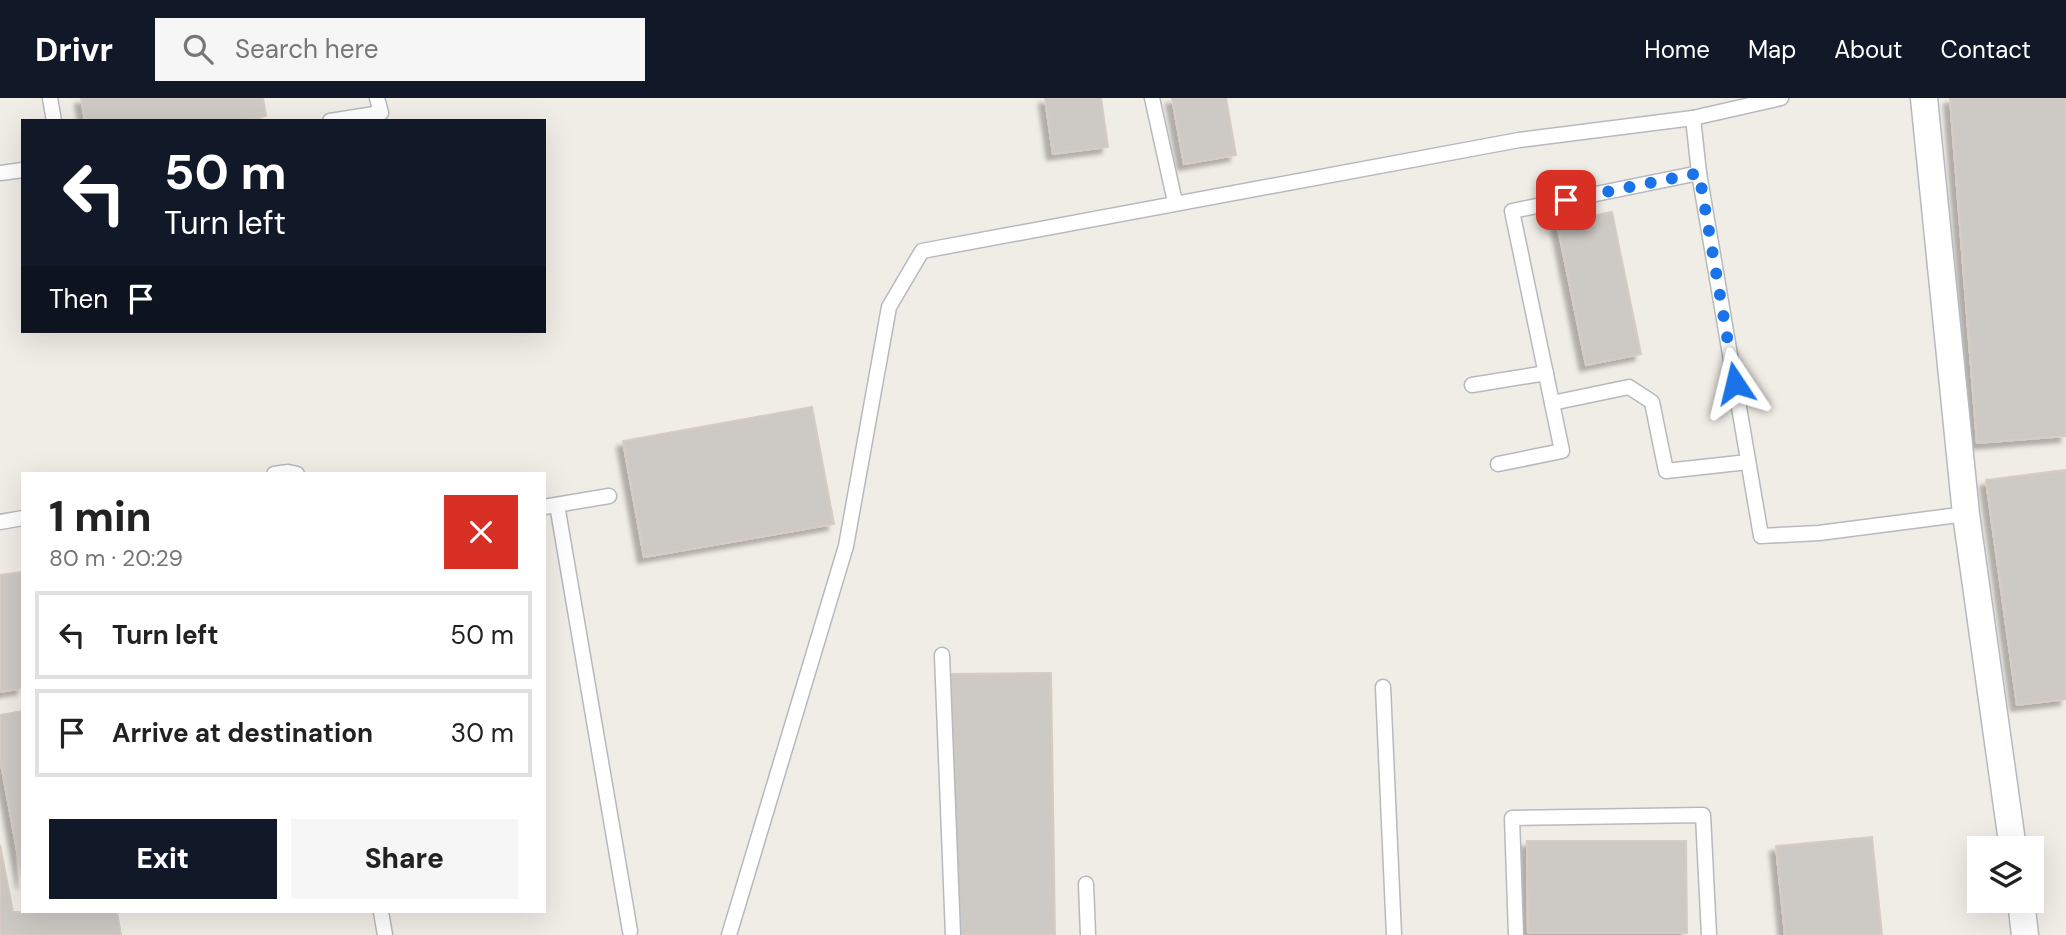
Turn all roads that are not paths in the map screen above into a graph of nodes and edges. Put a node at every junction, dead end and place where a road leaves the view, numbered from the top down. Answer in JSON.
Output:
{"nodes":[{"id":1,"x":50,"y":98,"type":"edge"},
{"id":2,"x":377,"y":98,"type":"edge"},
{"id":3,"x":1152,"y":98,"type":"edge"},
{"id":4,"x":1781,"y":98,"type":"edge"},
{"id":5,"x":1924,"y":98,"type":"edge"},
{"id":6,"x":1693,"y":118,"type":"junction"},
{"id":7,"x":54,"y":119,"type":"edge"},
{"id":8,"x":342,"y":119,"type":"edge"},
{"id":9,"x":21,"y":170,"type":"edge"},
{"id":10,"x":0,"y":173,"type":"edge"},
{"id":11,"x":1699,"y":173,"type":"junction"},
{"id":12,"x":1175,"y":202,"type":"junction"},
{"id":13,"x":1546,"y":373,"type":"junction"},
{"id":14,"x":1472,"y":385,"type":"dead end"},
{"id":15,"x":1552,"y":403,"type":"junction"},
{"id":16,"x":1748,"y":462,"type":"junction"},
{"id":17,"x":1498,"y":464,"type":"dead end"},
{"id":18,"x":609,"y":496,"type":"dead end"},
{"id":19,"x":551,"y":506,"type":"edge"},
{"id":20,"x":1966,"y":514,"type":"junction"},
{"id":21,"x":21,"y":518,"type":"edge"},
{"id":22,"x":0,"y":522,"type":"edge"},
{"id":23,"x":942,"y":655,"type":"dead end"},
{"id":24,"x":1383,"y":687,"type":"dead end"},
{"id":25,"x":2011,"y":836,"type":"edge"},
{"id":26,"x":1086,"y":884,"type":"dead end"},
{"id":27,"x":381,"y":913,"type":"edge"},
{"id":28,"x":2022,"y":913,"type":"edge"},
{"id":29,"x":630,"y":931,"type":"dead end"},
{"id":30,"x":385,"y":935,"type":"edge"},
{"id":31,"x":729,"y":935,"type":"edge"},
{"id":32,"x":953,"y":935,"type":"edge"},
{"id":33,"x":1087,"y":935,"type":"edge"},
{"id":34,"x":1394,"y":935,"type":"edge"},
{"id":35,"x":1516,"y":935,"type":"edge"},
{"id":36,"x":1709,"y":935,"type":"edge"},
{"id":37,"x":2025,"y":935,"type":"edge"}],
"edges":[{"from":1,"to":7,"type":"lane"},
{"from":2,"to":8,"type":"lane"},
{"from":3,"to":12,"type":"lane"},
{"from":4,"to":6,"type":"lane"},
{"from":5,"to":20,"type":"street"},
{"from":6,"to":11,"type":"lane"},
{"from":6,"to":12,"type":"lane"},
{"from":9,"to":10,"type":"lane"},
{"from":11,"to":13,"type":"lane"},
{"from":11,"to":16,"type":"lane"},
{"from":12,"to":31,"type":"lane"},
{"from":13,"to":14,"type":"lane"},
{"from":13,"to":15,"type":"lane"},
{"from":15,"to":16,"type":"lane"},
{"from":15,"to":17,"type":"lane"},
{"from":16,"to":20,"type":"lane"},
{"from":18,"to":19,"type":"lane"},
{"from":19,"to":29,"type":"lane"},
{"from":20,"to":25,"type":"street"},
{"from":21,"to":22,"type":"lane"},
{"from":23,"to":32,"type":"lane"},
{"from":24,"to":34,"type":"lane"},
{"from":26,"to":33,"type":"lane"},
{"from":27,"to":30,"type":"lane"},
{"from":28,"to":37,"type":"street"},
{"from":35,"to":36,"type":"lane"}]}
